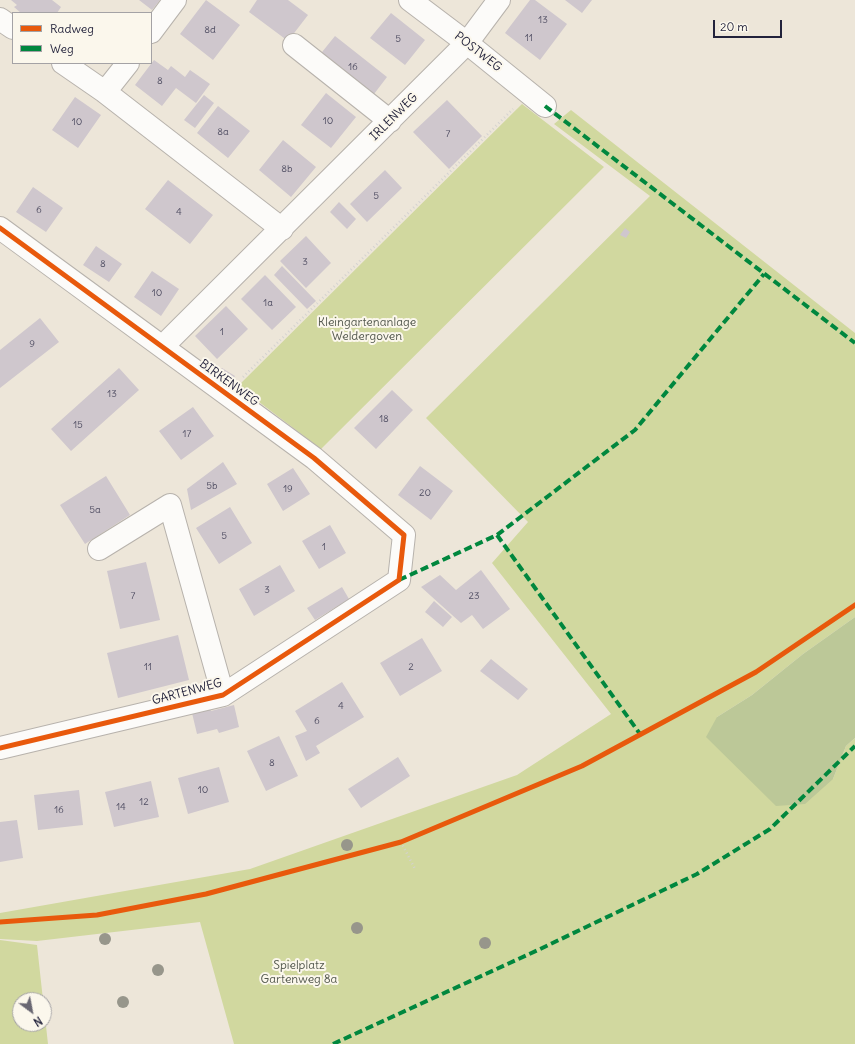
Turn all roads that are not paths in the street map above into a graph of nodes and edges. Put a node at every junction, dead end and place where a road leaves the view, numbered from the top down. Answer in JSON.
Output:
{"nodes":[{"id":1,"x":175,"y":0,"type":"edge"},
{"id":2,"x":410,"y":0,"type":"edge"},
{"id":3,"x":499,"y":0,"type":"edge"},
{"id":4,"x":0,"y":19,"type":"edge"},
{"id":5,"x":12,"y":27,"type":"edge"},
{"id":6,"x":152,"y":31,"type":"edge"},
{"id":7,"x":468,"y":43,"type":"junction"},
{"id":8,"x":294,"y":45,"type":"dead end"},
{"id":9,"x":64,"y":64,"type":"edge"},
{"id":10,"x":127,"y":64,"type":"edge"},
{"id":11,"x":105,"y":92,"type":"junction"},
{"id":12,"x":537,"y":100,"type":"road end"},
{"id":13,"x":390,"y":121,"type":"junction"},
{"id":14,"x":0,"y":228,"type":"edge"},
{"id":15,"x":282,"y":228,"type":"junction"},
{"id":16,"x":163,"y":346,"type":"junction"},
{"id":17,"x":99,"y":549,"type":"dead end"},
{"id":18,"x":399,"y":580,"type":"joint"},
{"id":19,"x":223,"y":695,"type":"junction"},
{"id":20,"x":0,"y":748,"type":"edge"}],
"edges":[{"from":1,"to":6,"type":"street"},
{"from":2,"to":7,"type":"street","name":"POSTWEG"},
{"from":3,"to":7,"type":"street","name":"IRLENWEG"},
{"from":4,"to":5,"type":"street"},
{"from":7,"to":12,"type":"street","name":"POSTWEG"},
{"from":7,"to":13,"type":"street","name":"IRLENWEG"},
{"from":8,"to":13,"type":"street"},
{"from":9,"to":11,"type":"street"},
{"from":10,"to":11,"type":"street"},
{"from":11,"to":15,"type":"street"},
{"from":13,"to":15,"type":"street","name":"IRLENWEG"},
{"from":14,"to":16,"type":"street","name":"BIRKENWEG"},
{"from":15,"to":16,"type":"street","name":"IRLENWEG"},
{"from":16,"to":18,"type":"street","name":"BIRKENWEG"},
{"from":17,"to":19,"type":"street","name":"GARTENWEG"},
{"from":18,"to":19,"type":"street","name":"GARTENWEG"},
{"from":19,"to":20,"type":"street","name":"GARTENWEG"}]}
